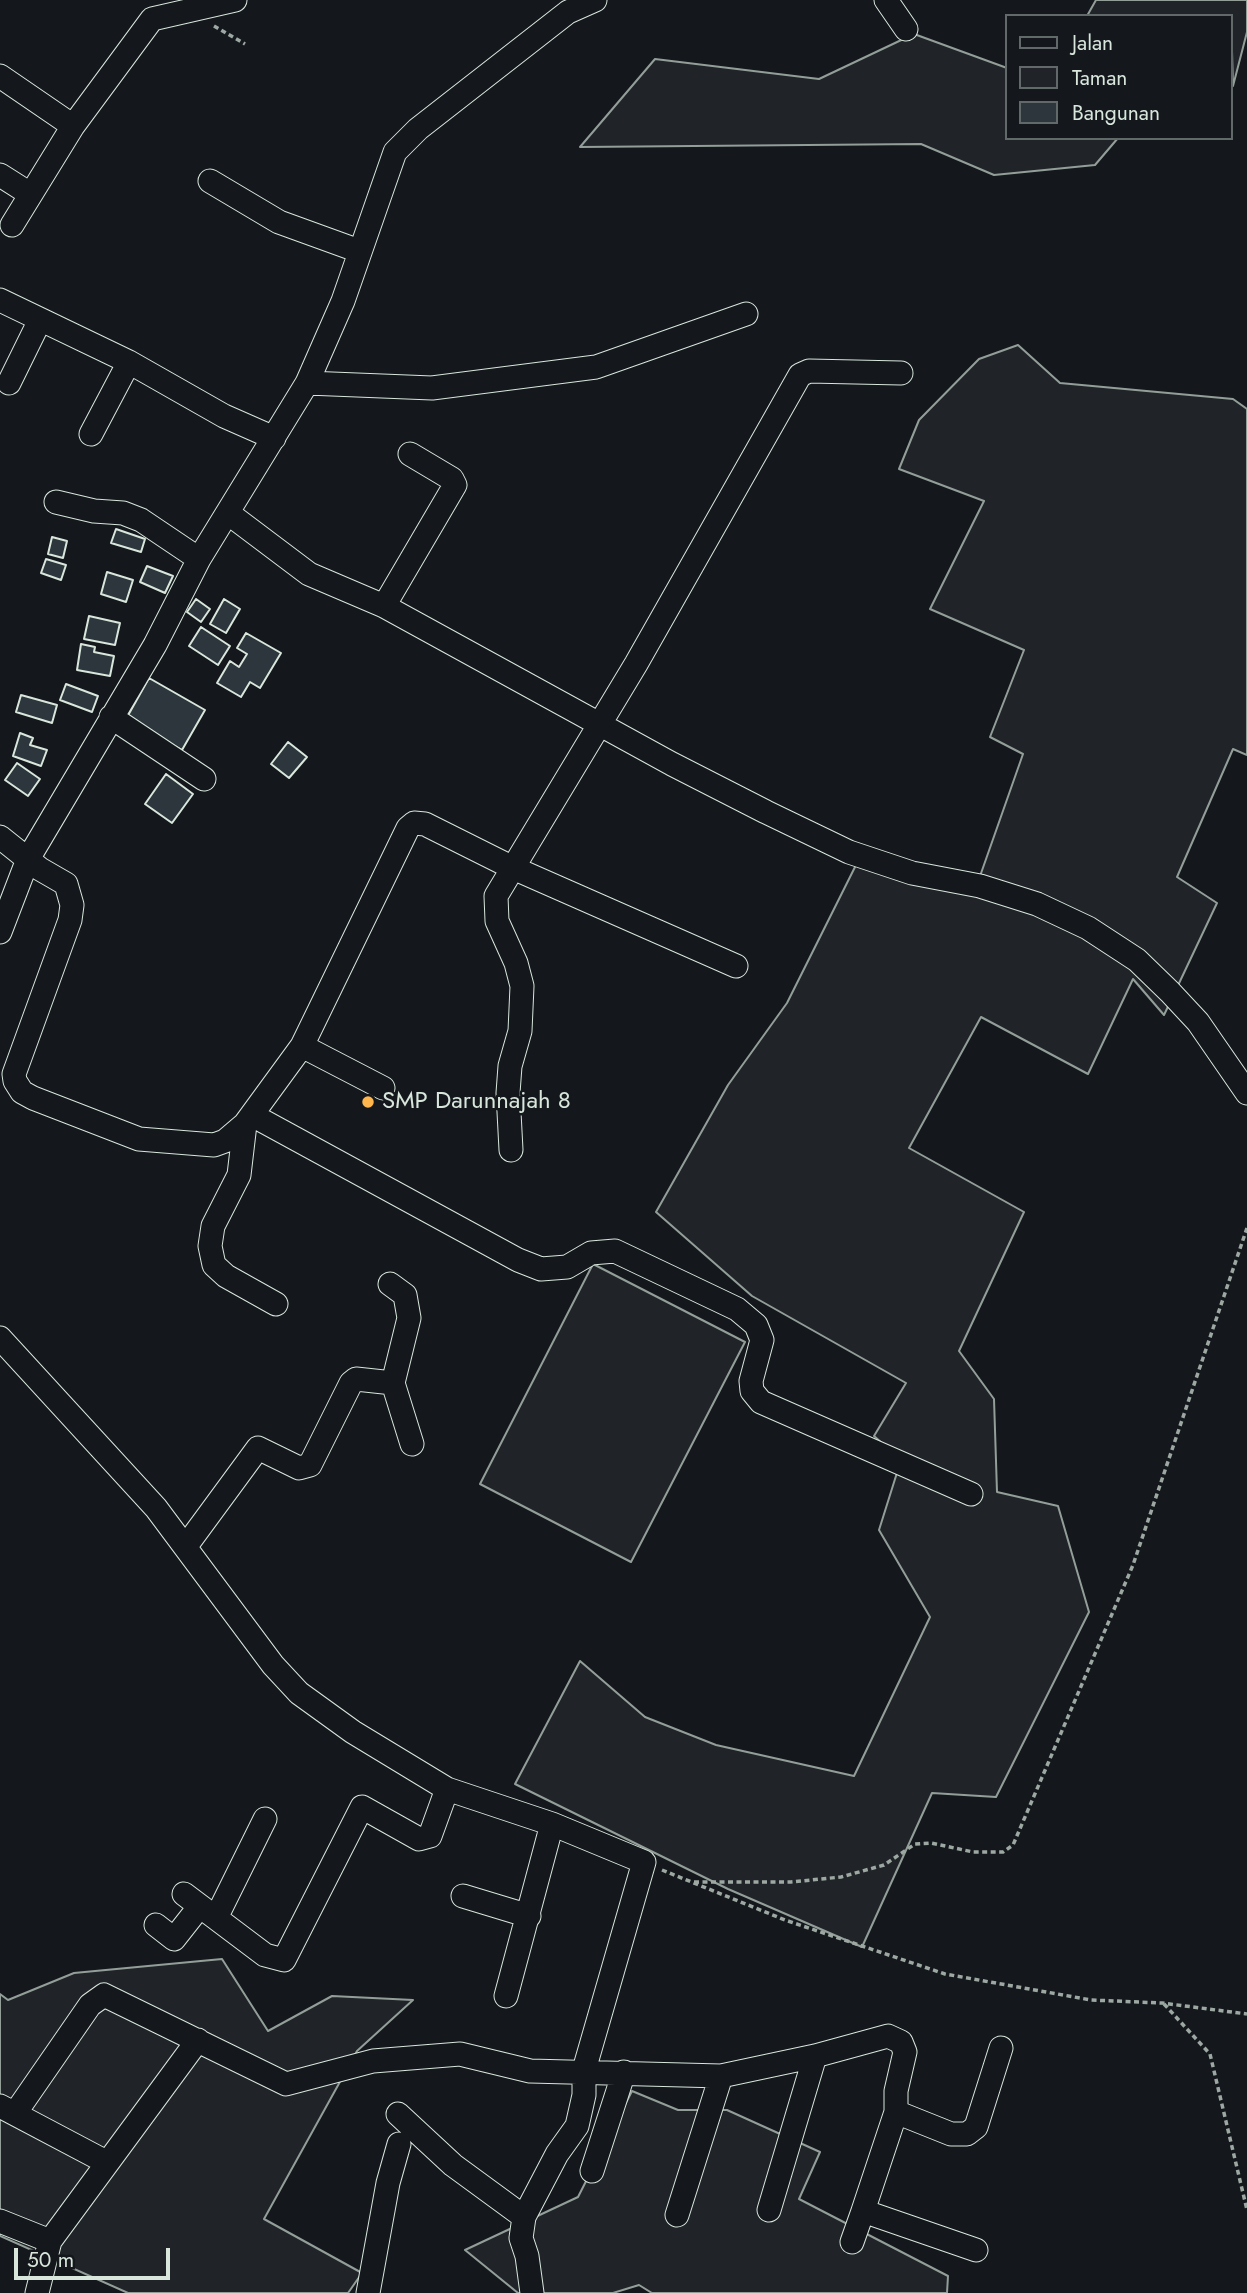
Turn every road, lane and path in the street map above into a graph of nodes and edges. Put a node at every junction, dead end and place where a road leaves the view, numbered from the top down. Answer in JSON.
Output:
{"nodes":[{"id":1,"x":235,"y":0,"type":"edge"},
{"id":2,"x":547,"y":0,"type":"edge"},
{"id":3,"x":595,"y":0,"type":"edge"},
{"id":4,"x":886,"y":0,"type":"edge"},
{"id":5,"x":568,"y":12,"type":"junction"},
{"id":6,"x":906,"y":29,"type":"dead end"},
{"id":7,"x":0,"y":76,"type":"edge"},
{"id":8,"x":73,"y":126,"type":"junction"},
{"id":9,"x":0,"y":175,"type":"edge"},
{"id":10,"x":210,"y":181,"type":"dead end"},
{"id":11,"x":30,"y":194,"type":"junction"},
{"id":12,"x":12,"y":225,"type":"dead end"},
{"id":13,"x":359,"y":251,"type":"junction"},
{"id":14,"x":0,"y":300,"type":"edge"},
{"id":15,"x":746,"y":314,"type":"dead end"},
{"id":16,"x":40,"y":320,"type":"junction"},
{"id":17,"x":129,"y":362,"type":"junction"},
{"id":18,"x":901,"y":373,"type":"dead end"},
{"id":19,"x":9,"y":383,"type":"dead end"},
{"id":20,"x":307,"y":383,"type":"junction"},
{"id":21,"x":91,"y":434,"type":"dead end"},
{"id":22,"x":274,"y":438,"type":"junction"},
{"id":23,"x":410,"y":454,"type":"dead end"},
{"id":24,"x":56,"y":502,"type":"dead end"},
{"id":25,"x":228,"y":513,"type":"junction"},
{"id":26,"x":199,"y":559,"type":"junction"},
{"id":27,"x":384,"y":606,"type":"junction"},
{"id":28,"x":111,"y":717,"type":"junction"},
{"id":29,"x":598,"y":723,"type":"junction"},
{"id":30,"x":204,"y":779,"type":"dead end"},
{"id":31,"x":0,"y":837,"type":"edge"},
{"id":32,"x":28,"y":859,"type":"junction"},
{"id":33,"x":511,"y":867,"type":"junction"},
{"id":34,"x":0,"y":932,"type":"edge"},
{"id":35,"x":736,"y":966,"type":"dead end"},
{"id":36,"x":302,"y":1046,"type":"junction"},
{"id":37,"x":1246,"y":1087,"type":"edge"},
{"id":38,"x":383,"y":1088,"type":"dead end"},
{"id":39,"x":249,"y":1120,"type":"junction"},
{"id":40,"x":511,"y":1150,"type":"dead end"},
{"id":41,"x":1247,"y":1228,"type":"edge"},
{"id":42,"x":390,"y":1284,"type":"dead end"},
{"id":43,"x":276,"y":1304,"type":"dead end"},
{"id":44,"x":0,"y":1338,"type":"edge"},
{"id":45,"x":393,"y":1383,"type":"junction"},
{"id":46,"x":412,"y":1444,"type":"dead end"},
{"id":47,"x":971,"y":1494,"type":"dead end"},
{"id":48,"x":186,"y":1546,"type":"junction"},
{"id":49,"x":447,"y":1789,"type":"junction"},
{"id":50,"x":265,"y":1819,"type":"dead end"},
{"id":51,"x":552,"y":1824,"type":"junction"},
{"id":52,"x":644,"y":1863,"type":"junction"},
{"id":53,"x":694,"y":1882,"type":"junction"},
{"id":54,"x":463,"y":1896,"type":"dead end"},
{"id":55,"x":200,"y":1906,"type":"junction"},
{"id":56,"x":529,"y":1916,"type":"junction"},
{"id":57,"x":156,"y":1925,"type":"dead end"},
{"id":58,"x":506,"y":1996,"type":"dead end"},
{"id":59,"x":1162,"y":2003,"type":"junction"},
{"id":60,"x":1247,"y":2014,"type":"edge"},
{"id":61,"x":198,"y":2039,"type":"junction"},
{"id":62,"x":1001,"y":2048,"type":"dead end"},
{"id":63,"x":815,"y":2056,"type":"junction"},
{"id":64,"x":584,"y":2070,"type":"junction"},
{"id":65,"x":624,"y":2072,"type":"junction"},
{"id":66,"x":721,"y":2076,"type":"junction"},
{"id":67,"x":8,"y":2109,"type":"edge"},
{"id":68,"x":895,"y":2112,"type":"junction"},
{"id":69,"x":398,"y":2114,"type":"dead end"},
{"id":70,"x":399,"y":2144,"type":"dead end"},
{"id":71,"x":106,"y":2162,"type":"junction"},
{"id":72,"x":592,"y":2171,"type":"dead end"},
{"id":73,"x":769,"y":2210,"type":"dead end"},
{"id":74,"x":1247,"y":2210,"type":"edge"},
{"id":75,"x":863,"y":2211,"type":"junction"},
{"id":76,"x":677,"y":2215,"type":"dead end"},
{"id":77,"x":524,"y":2217,"type":"junction"},
{"id":78,"x":0,"y":2221,"type":"edge"},
{"id":79,"x":50,"y":2241,"type":"junction"},
{"id":80,"x":852,"y":2242,"type":"dead end"},
{"id":81,"x":976,"y":2250,"type":"dead end"},
{"id":82,"x":37,"y":2293,"type":"edge"},
{"id":83,"x":368,"y":2293,"type":"edge"},
{"id":84,"x":532,"y":2293,"type":"edge"}],
"edges":[{"from":1,"to":8,"type":"street"},
{"from":2,"to":5,"type":"street"},
{"from":3,"to":5,"type":"street"},
{"from":4,"to":6,"type":"street"},
{"from":5,"to":13,"type":"street"},
{"from":7,"to":8,"type":"street"},
{"from":8,"to":11,"type":"street"},
{"from":9,"to":11,"type":"street"},
{"from":10,"to":13,"type":"street"},
{"from":11,"to":12,"type":"street"},
{"from":13,"to":20,"type":"street"},
{"from":14,"to":16,"type":"street"},
{"from":15,"to":20,"type":"street"},
{"from":16,"to":17,"type":"street"},
{"from":16,"to":19,"type":"street"},
{"from":17,"to":21,"type":"street"},
{"from":17,"to":22,"type":"street"},
{"from":18,"to":29,"type":"street"},
{"from":20,"to":22,"type":"street"},
{"from":22,"to":25,"type":"street"},
{"from":23,"to":27,"type":"street"},
{"from":24,"to":26,"type":"street"},
{"from":25,"to":26,"type":"street"},
{"from":25,"to":27,"type":"street"},
{"from":26,"to":28,"type":"street"},
{"from":27,"to":29,"type":"street"},
{"from":28,"to":30,"type":"street"},
{"from":28,"to":32,"type":"street"},
{"from":29,"to":33,"type":"street"},
{"from":29,"to":37,"type":"street"},
{"from":31,"to":32,"type":"street"},
{"from":32,"to":34,"type":"street"},
{"from":32,"to":39,"type":"street"},
{"from":33,"to":35,"type":"street"},
{"from":33,"to":36,"type":"street"},
{"from":33,"to":40,"type":"street"},
{"from":36,"to":38,"type":"street"},
{"from":36,"to":39,"type":"street"},
{"from":39,"to":43,"type":"street"},
{"from":39,"to":47,"type":"street"},
{"from":41,"to":53,"type":"path"},
{"from":42,"to":45,"type":"street"},
{"from":44,"to":48,"type":"street"},
{"from":45,"to":46,"type":"street"},
{"from":45,"to":48,"type":"street"},
{"from":48,"to":49,"type":"street"},
{"from":49,"to":51,"type":"street"},
{"from":49,"to":55,"type":"street"},
{"from":50,"to":55,"type":"street"},
{"from":51,"to":52,"type":"street"},
{"from":51,"to":56,"type":"street"},
{"from":52,"to":53,"type":"path"},
{"from":52,"to":64,"type":"street"},
{"from":53,"to":59,"type":"path"},
{"from":54,"to":56,"type":"street"},
{"from":55,"to":57,"type":"street"},
{"from":56,"to":58,"type":"street"},
{"from":59,"to":60,"type":"path"},
{"from":59,"to":74,"type":"path"},
{"from":61,"to":64,"type":"street"},
{"from":61,"to":67,"type":"street"},
{"from":61,"to":71,"type":"street"},
{"from":62,"to":68,"type":"street"},
{"from":63,"to":66,"type":"street"},
{"from":63,"to":68,"type":"street"},
{"from":63,"to":73,"type":"street"},
{"from":64,"to":65,"type":"street"},
{"from":64,"to":77,"type":"street"},
{"from":65,"to":66,"type":"street"},
{"from":65,"to":72,"type":"street"},
{"from":66,"to":76,"type":"street"},
{"from":67,"to":71,"type":"street"},
{"from":68,"to":75,"type":"street"},
{"from":69,"to":77,"type":"street"},
{"from":70,"to":83,"type":"street"},
{"from":71,"to":79,"type":"street"},
{"from":75,"to":80,"type":"street"},
{"from":75,"to":81,"type":"street"},
{"from":77,"to":84,"type":"street"},
{"from":78,"to":79,"type":"street"},
{"from":79,"to":82,"type":"street"}]}
